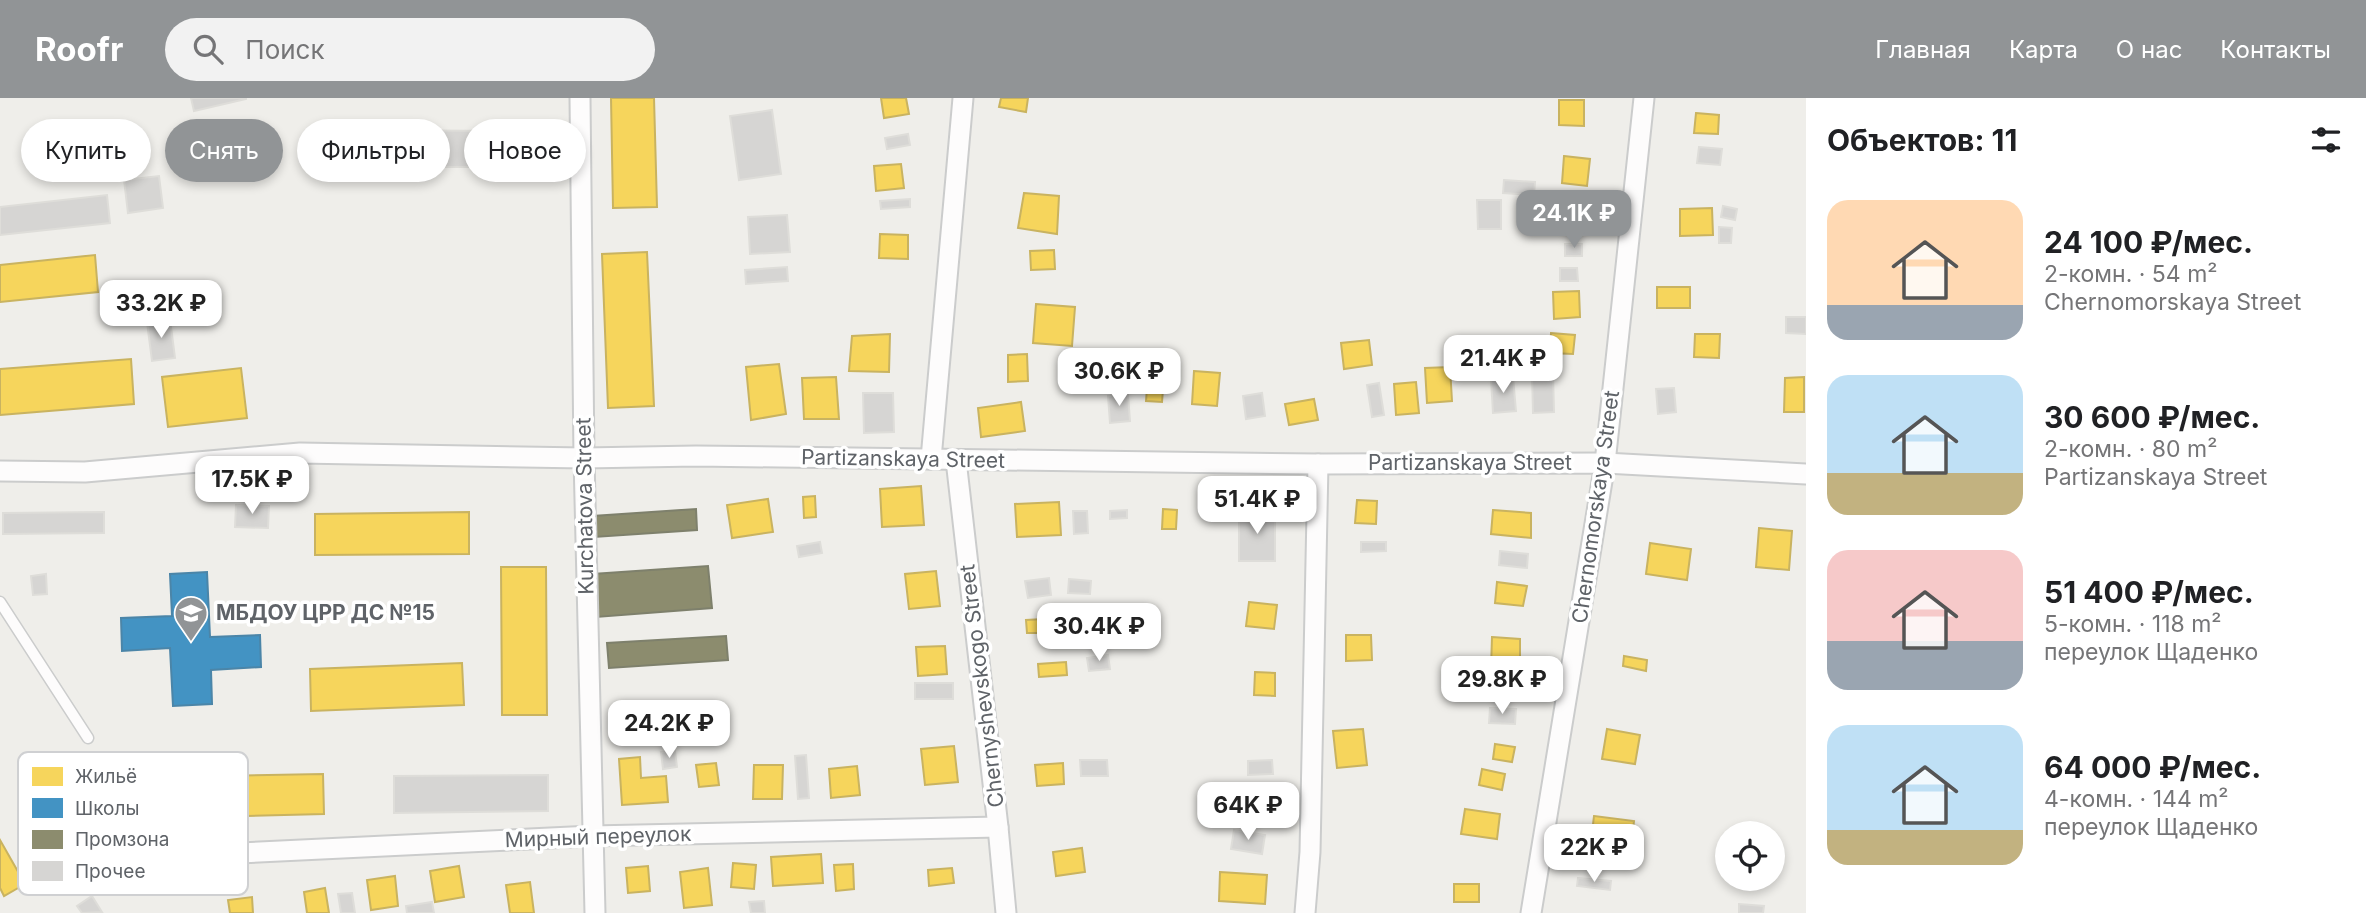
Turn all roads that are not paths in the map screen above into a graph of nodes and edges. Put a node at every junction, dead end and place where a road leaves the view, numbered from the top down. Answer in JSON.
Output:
{"nodes":[{"id":1,"x":580,"y":98,"type":"edge"},
{"id":2,"x":963,"y":98,"type":"edge"},
{"id":3,"x":1644,"y":98,"type":"edge"},
{"id":4,"x":584,"y":458,"type":"junction"},
{"id":5,"x":930,"y":459,"type":"junction"},
{"id":6,"x":956,"y":460,"type":"junction"},
{"id":7,"x":1605,"y":463,"type":"junction"},
{"id":8,"x":1318,"y":464,"type":"junction"},
{"id":9,"x":0,"y":471,"type":"edge"},
{"id":10,"x":1806,"y":474,"type":"edge"},
{"id":11,"x":0,"y":602,"type":"edge"},
{"id":12,"x":88,"y":738,"type":"dead end"},
{"id":13,"x":998,"y":827,"type":"junction"},
{"id":14,"x":592,"y":836,"type":"junction"},
{"id":15,"x":248,"y":853,"type":"edge"},
{"id":16,"x":595,"y":913,"type":"edge"},
{"id":17,"x":1006,"y":913,"type":"edge"},
{"id":18,"x":1305,"y":913,"type":"edge"},
{"id":19,"x":1531,"y":913,"type":"edge"}],
"edges":[{"from":1,"to":4,"type":"street","name":"Kurchatova Street"},
{"from":2,"to":5,"type":"street"},
{"from":3,"to":7,"type":"street","name":"Chernomorskaya Street"},
{"from":4,"to":5,"type":"street","name":"Partizanskaya Street"},
{"from":4,"to":9,"type":"street","name":"Partizanskaya Street"},
{"from":4,"to":14,"type":"street","name":"Kurchatova Street"},
{"from":5,"to":6,"type":"street","name":"Partizanskaya Street"},
{"from":6,"to":8,"type":"street","name":"Partizanskaya Street"},
{"from":6,"to":13,"type":"street","name":"Chernyshevskogo Street"},
{"from":7,"to":8,"type":"street","name":"Partizanskaya Street"},
{"from":7,"to":10,"type":"street","name":"Partizanskaya Street"},
{"from":7,"to":19,"type":"street","name":"Chernomorskaya Street"},
{"from":8,"to":18,"type":"street"},
{"from":11,"to":12,"type":"lane"},
{"from":13,"to":14,"type":"street","name":"Мирный переулок"},
{"from":13,"to":17,"type":"street","name":"Chernyshevskogo Street"},
{"from":14,"to":15,"type":"street","name":"Мирный переулок"},
{"from":14,"to":16,"type":"street","name":"Kurchatova Street"}]}
